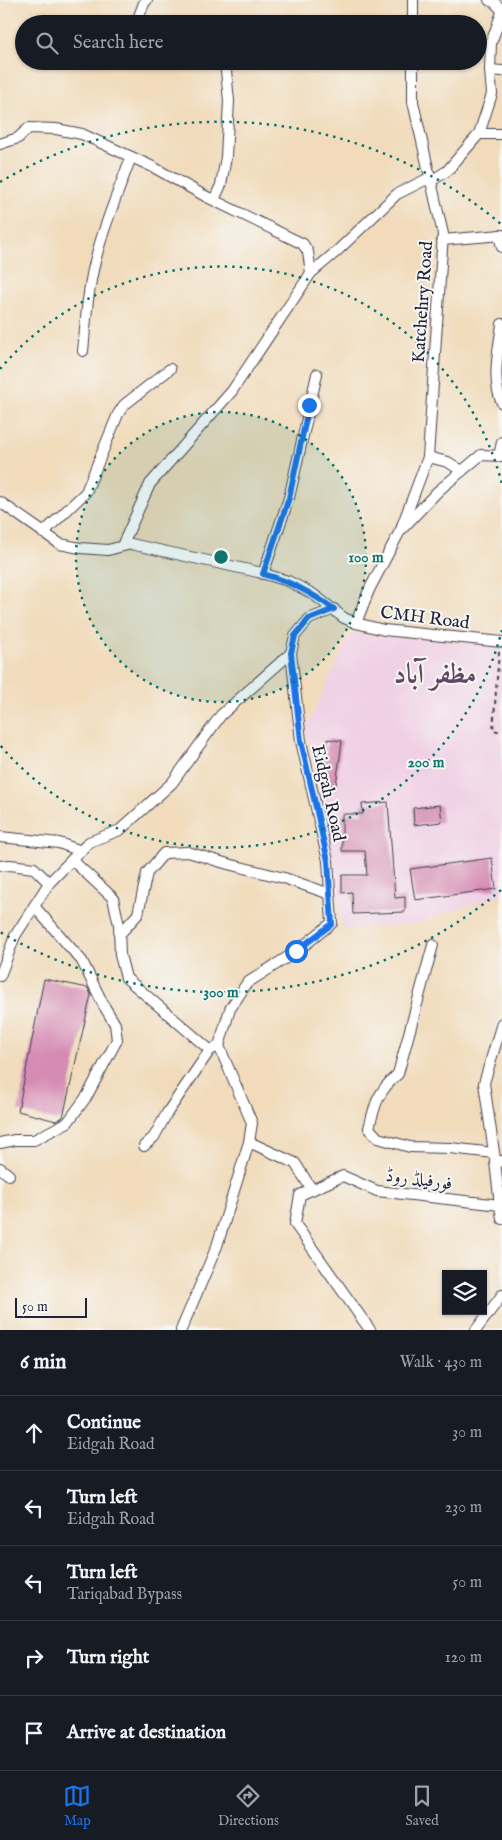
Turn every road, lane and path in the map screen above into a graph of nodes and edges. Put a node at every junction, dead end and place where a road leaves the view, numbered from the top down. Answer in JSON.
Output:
{"nodes":[{"id":1,"x":147,"y":0,"type":"edge"},
{"id":2,"x":413,"y":0,"type":"edge"},
{"id":3,"x":489,"y":0,"type":"edge"},
{"id":4,"x":502,"y":11,"type":"edge"},
{"id":5,"x":139,"y":15,"type":"edge"},
{"id":6,"x":413,"y":15,"type":"edge"},
{"id":7,"x":226,"y":70,"type":"edge"},
{"id":8,"x":413,"y":70,"type":"edge"},
{"id":9,"x":490,"y":70,"type":"junction"},
{"id":10,"x":502,"y":71,"type":"edge"},
{"id":11,"x":479,"y":134,"type":"junction"},
{"id":12,"x":502,"y":134,"type":"edge"},
{"id":13,"x":0,"y":144,"type":"edge"},
{"id":14,"x":131,"y":157,"type":"junction"},
{"id":15,"x":431,"y":182,"type":"junction"},
{"id":16,"x":214,"y":200,"type":"junction"},
{"id":17,"x":501,"y":235,"type":"edge"},
{"id":18,"x":442,"y":240,"type":"junction"},
{"id":19,"x":502,"y":247,"type":"edge"},
{"id":20,"x":311,"y":273,"type":"junction"},
{"id":21,"x":502,"y":324,"type":"edge"},
{"id":22,"x":83,"y":351,"type":"dead end"},
{"id":23,"x":170,"y":369,"type":"dead end"},
{"id":24,"x":317,"y":374,"type":"dead end"},
{"id":25,"x":502,"y":403,"type":"edge"},
{"id":26,"x":502,"y":442,"type":"edge"},
{"id":27,"x":501,"y":456,"type":"edge"},
{"id":28,"x":428,"y":457,"type":"junction"},
{"id":29,"x":462,"y":471,"type":"junction"},
{"id":30,"x":0,"y":502,"type":"edge"},
{"id":31,"x":400,"y":531,"type":"junction"},
{"id":32,"x":43,"y":533,"type":"junction"},
{"id":33,"x":122,"y":546,"type":"junction"},
{"id":34,"x":263,"y":574,"type":"junction"},
{"id":35,"x":334,"y":609,"type":"junction"},
{"id":36,"x":356,"y":623,"type":"junction"},
{"id":37,"x":501,"y":642,"type":"edge"},
{"id":38,"x":291,"y":653,"type":"junction"},
{"id":39,"x":502,"y":732,"type":"edge"},
{"id":40,"x":0,"y":837,"type":"edge"},
{"id":41,"x":81,"y":851,"type":"junction"},
{"id":42,"x":72,"y":860,"type":"junction"},
{"id":43,"x":0,"y":866,"type":"edge"},
{"id":44,"x":49,"y":884,"type":"junction"},
{"id":45,"x":330,"y":894,"type":"junction"},
{"id":46,"x":34,"y":906,"type":"junction"},
{"id":47,"x":119,"y":935,"type":"junction"},
{"id":48,"x":433,"y":945,"type":"dead end"},
{"id":49,"x":0,"y":976,"type":"edge"},
{"id":50,"x":502,"y":1023,"type":"edge"},
{"id":51,"x":215,"y":1048,"type":"junction"},
{"id":52,"x":249,"y":1142,"type":"junction"},
{"id":53,"x":0,"y":1143,"type":"edge"},
{"id":54,"x":144,"y":1146,"type":"dead end"},
{"id":55,"x":497,"y":1159,"type":"edge"},
{"id":56,"x":0,"y":1168,"type":"edge"},
{"id":57,"x":9,"y":1175,"type":"dead end"},
{"id":58,"x":312,"y":1190,"type":"junction"},
{"id":59,"x":500,"y":1205,"type":"junction"},
{"id":60,"x":502,"y":1219,"type":"edge"},
{"id":61,"x":502,"y":1295,"type":"edge"},
{"id":62,"x":181,"y":1330,"type":"edge"},
{"id":63,"x":370,"y":1330,"type":"edge"},
{"id":64,"x":476,"y":1330,"type":"edge"}],
"edges":[{"from":1,"to":5,"type":"street"},
{"from":2,"to":6,"type":"street"},
{"from":3,"to":4,"type":"street"},
{"from":4,"to":9,"type":"street"},
{"from":7,"to":16,"type":"street"},
{"from":8,"to":15,"type":"street","name":"Katchehry Road"},
{"from":9,"to":10,"type":"street"},
{"from":9,"to":11,"type":"street"},
{"from":11,"to":12,"type":"street"},
{"from":11,"to":15,"type":"street"},
{"from":13,"to":14,"type":"street"},
{"from":14,"to":16,"type":"street"},
{"from":14,"to":22,"type":"street"},
{"from":15,"to":18,"type":"street","name":"Katchehry Road"},
{"from":15,"to":20,"type":"street"},
{"from":16,"to":20,"type":"street"},
{"from":17,"to":18,"type":"street"},
{"from":17,"to":19,"type":"street"},
{"from":18,"to":28,"type":"street","name":"Katchehry Road"},
{"from":20,"to":33,"type":"street"},
{"from":21,"to":25,"type":"street"},
{"from":23,"to":32,"type":"street"},
{"from":24,"to":34,"type":"street"},
{"from":26,"to":27,"type":"street"},
{"from":27,"to":29,"type":"street"},
{"from":28,"to":29,"type":"street"},
{"from":28,"to":31,"type":"street","name":"Katchehry Road"},
{"from":29,"to":31,"type":"street"},
{"from":30,"to":32,"type":"street","name":"CMH Road"},
{"from":31,"to":36,"type":"street"},
{"from":32,"to":33,"type":"street","name":"CMH Road"},
{"from":33,"to":34,"type":"street","name":"CMH Road"},
{"from":34,"to":35,"type":"street","name":"CMH Road"},
{"from":35,"to":36,"type":"street","name":"CMH Road"},
{"from":35,"to":38,"type":"street","name":"Eidgah Road"},
{"from":36,"to":37,"type":"street","name":"CMH Road"},
{"from":37,"to":39,"type":"path"},
{"from":38,"to":41,"type":"street"},
{"from":38,"to":45,"type":"street","name":"Eidgah Road"},
{"from":40,"to":41,"type":"street"},
{"from":41,"to":42,"type":"street"},
{"from":42,"to":44,"type":"street"},
{"from":42,"to":47,"type":"street"},
{"from":43,"to":44,"type":"street"},
{"from":44,"to":46,"type":"street"},
{"from":45,"to":47,"type":"street"},
{"from":45,"to":51,"type":"street","name":"Eidgah Road"},
{"from":46,"to":49,"type":"street"},
{"from":46,"to":53,"type":"street"},
{"from":47,"to":51,"type":"street"},
{"from":48,"to":55,"type":"street"},
{"from":50,"to":55,"type":"street"},
{"from":51,"to":52,"type":"street"},
{"from":51,"to":54,"type":"street"},
{"from":52,"to":58,"type":"street"},
{"from":52,"to":62,"type":"street"},
{"from":55,"to":59,"type":"street"},
{"from":56,"to":57,"type":"street"},
{"from":58,"to":59,"type":"street","name":"فورفیلڈ روڈ"},
{"from":58,"to":63,"type":"street","name":"فورفیلڈ روڈ"},
{"from":59,"to":60,"type":"street"},
{"from":61,"to":64,"type":"street"}]}
